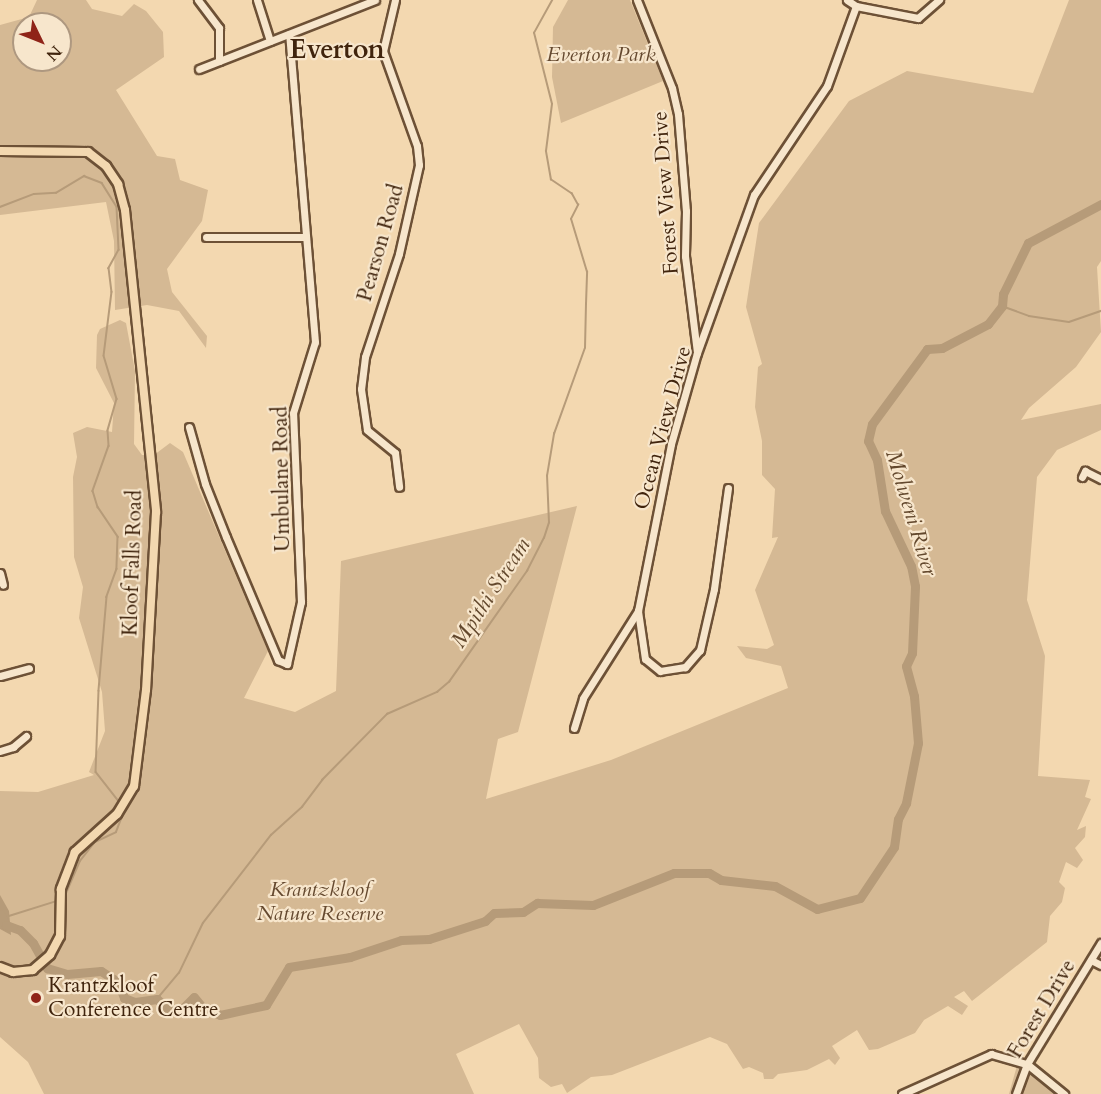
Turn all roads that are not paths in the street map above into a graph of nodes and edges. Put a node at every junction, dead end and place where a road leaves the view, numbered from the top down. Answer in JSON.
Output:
{"nodes":[{"id":1,"x":198,"y":0,"type":"edge"},
{"id":2,"x":257,"y":0,"type":"edge"},
{"id":3,"x":375,"y":0,"type":"edge"},
{"id":4,"x":395,"y":0,"type":"edge"},
{"id":5,"x":637,"y":0,"type":"edge"},
{"id":6,"x":848,"y":0,"type":"edge"},
{"id":7,"x":939,"y":0,"type":"edge"},
{"id":8,"x":856,"y":6,"type":"junction"},
{"id":9,"x":289,"y":34,"type":"junction"},
{"id":10,"x":270,"y":41,"type":"junction"},
{"id":11,"x":219,"y":61,"type":"junction"},
{"id":12,"x":199,"y":69,"type":"dead end"},
{"id":13,"x":0,"y":151,"type":"edge"},
{"id":14,"x":206,"y":237,"type":"dead end"},
{"id":15,"x":306,"y":237,"type":"junction"},
{"id":16,"x":697,"y":353,"type":"junction"},
{"id":17,"x":189,"y":427,"type":"dead end"},
{"id":18,"x":1082,"y":477,"type":"dead end"},
{"id":19,"x":1101,"y":479,"type":"edge"},
{"id":20,"x":399,"y":487,"type":"dead end"},
{"id":21,"x":728,"y":488,"type":"dead end"},
{"id":22,"x":0,"y":573,"type":"edge"},
{"id":23,"x":3,"y":585,"type":"dead end"},
{"id":24,"x":639,"y":611,"type":"junction"},
{"id":25,"x":29,"y":668,"type":"dead end"},
{"id":26,"x":0,"y":676,"type":"edge"},
{"id":27,"x":574,"y":728,"type":"dead end"},
{"id":28,"x":26,"y":736,"type":"dead end"},
{"id":29,"x":0,"y":751,"type":"edge"},
{"id":30,"x":1101,"y":944,"type":"edge"},
{"id":31,"x":1091,"y":960,"type":"junction"},
{"id":32,"x":1101,"y":965,"type":"edge"},
{"id":33,"x":0,"y":967,"type":"edge"},
{"id":34,"x":1026,"y":1064,"type":"junction"},
{"id":35,"x":902,"y":1094,"type":"edge"},
{"id":36,"x":1016,"y":1094,"type":"edge"},
{"id":37,"x":1064,"y":1094,"type":"edge"}],
"edges":[{"from":1,"to":11,"type":"street"},
{"from":2,"to":10,"type":"street"},
{"from":3,"to":9,"type":"street"},
{"from":4,"to":20,"type":"street","name":"Pearson Road"},
{"from":5,"to":16,"type":"street","name":"Forest View Drive"},
{"from":6,"to":8,"type":"street"},
{"from":7,"to":8,"type":"street"},
{"from":8,"to":16,"type":"street","name":"Ocean View Drive"},
{"from":9,"to":10,"type":"street"},
{"from":9,"to":15,"type":"street","name":"Umbulane Road"},
{"from":10,"to":11,"type":"street"},
{"from":11,"to":12,"type":"street"},
{"from":13,"to":33,"type":"main road","name":"Kloof Falls Road"},
{"from":14,"to":15,"type":"street"},
{"from":15,"to":17,"type":"street","name":"Umbulane Road"},
{"from":16,"to":24,"type":"street","name":"Ocean View Drive"},
{"from":18,"to":19,"type":"street"},
{"from":21,"to":24,"type":"street","name":"Ocean View Drive"},
{"from":22,"to":23,"type":"street"},
{"from":24,"to":27,"type":"street"},
{"from":25,"to":26,"type":"street"},
{"from":28,"to":29,"type":"street"},
{"from":30,"to":31,"type":"street","name":"Forest Drive"},
{"from":31,"to":32,"type":"street"},
{"from":31,"to":34,"type":"street","name":"Forest Drive"},
{"from":34,"to":35,"type":"street"},
{"from":34,"to":36,"type":"street","name":"Forest Drive"},
{"from":34,"to":37,"type":"street"}]}
